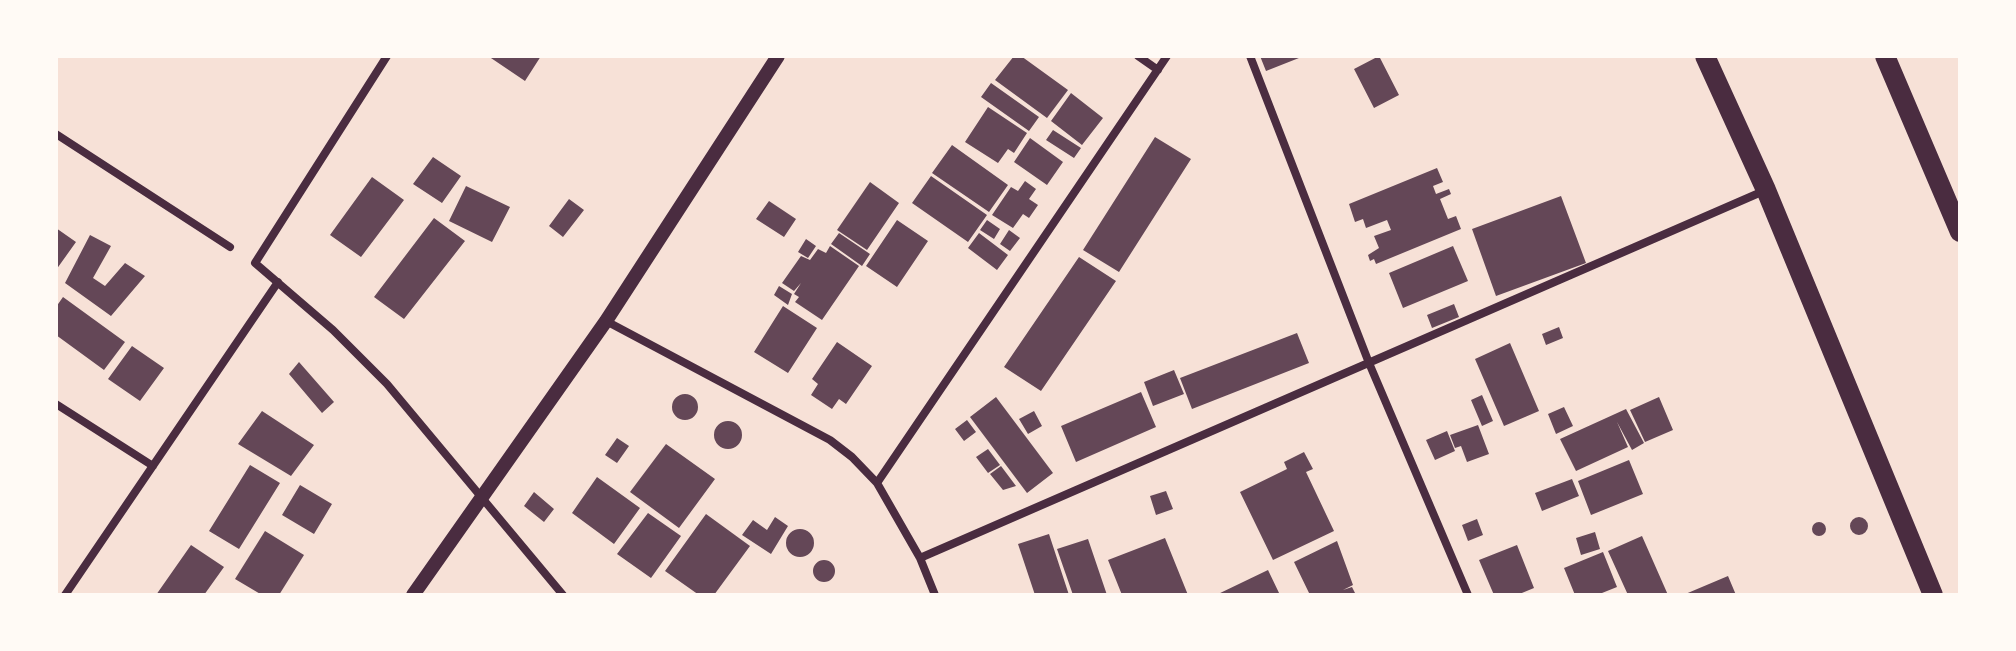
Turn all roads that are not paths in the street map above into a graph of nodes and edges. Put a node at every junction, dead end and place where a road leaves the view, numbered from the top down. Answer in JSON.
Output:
{"nodes":[{"id":1,"x":387,"y":56,"type":"edge"},
{"id":2,"x":778,"y":56,"type":"edge"},
{"id":3,"x":1138,"y":56,"type":"edge"},
{"id":4,"x":1167,"y":56,"type":"edge"},
{"id":5,"x":1250,"y":56,"type":"edge"},
{"id":6,"x":1705,"y":56,"type":"edge"},
{"id":7,"x":1885,"y":56,"type":"edge"},
{"id":8,"x":1158,"y":70,"type":"junction"},
{"id":9,"x":56,"y":134,"type":"edge"},
{"id":10,"x":1766,"y":190,"type":"junction"},
{"id":11,"x":1960,"y":232,"type":"edge"},
{"id":12,"x":230,"y":247,"type":"dead end"},
{"id":13,"x":278,"y":282,"type":"junction"},
{"id":14,"x":606,"y":321,"type":"junction"},
{"id":15,"x":1369,"y":363,"type":"junction"},
{"id":16,"x":56,"y":404,"type":"edge"},
{"id":17,"x":153,"y":466,"type":"junction"},
{"id":18,"x":877,"y":483,"type":"junction"},
{"id":19,"x":481,"y":494,"type":"junction"},
{"id":20,"x":920,"y":558,"type":"junction"},
{"id":21,"x":65,"y":595,"type":"edge"},
{"id":22,"x":413,"y":595,"type":"edge"},
{"id":23,"x":563,"y":595,"type":"edge"},
{"id":24,"x":935,"y":595,"type":"edge"},
{"id":25,"x":1468,"y":595,"type":"edge"},
{"id":26,"x":1933,"y":595,"type":"edge"}],
"edges":[{"from":1,"to":13,"type":"street"},
{"from":2,"to":14,"type":"street"},
{"from":3,"to":8,"type":"street"},
{"from":4,"to":8,"type":"street"},
{"from":5,"to":15,"type":"street"},
{"from":6,"to":10,"type":"main road"},
{"from":7,"to":11,"type":"main road"},
{"from":8,"to":18,"type":"street"},
{"from":9,"to":12,"type":"street"},
{"from":10,"to":15,"type":"street"},
{"from":10,"to":26,"type":"main road"},
{"from":13,"to":17,"type":"street"},
{"from":13,"to":19,"type":"street"},
{"from":14,"to":18,"type":"street"},
{"from":14,"to":19,"type":"street"},
{"from":15,"to":20,"type":"street"},
{"from":15,"to":25,"type":"street"},
{"from":16,"to":17,"type":"street"},
{"from":17,"to":21,"type":"street"},
{"from":18,"to":20,"type":"street"},
{"from":19,"to":22,"type":"street"},
{"from":19,"to":23,"type":"street"},
{"from":20,"to":24,"type":"street"}]}
